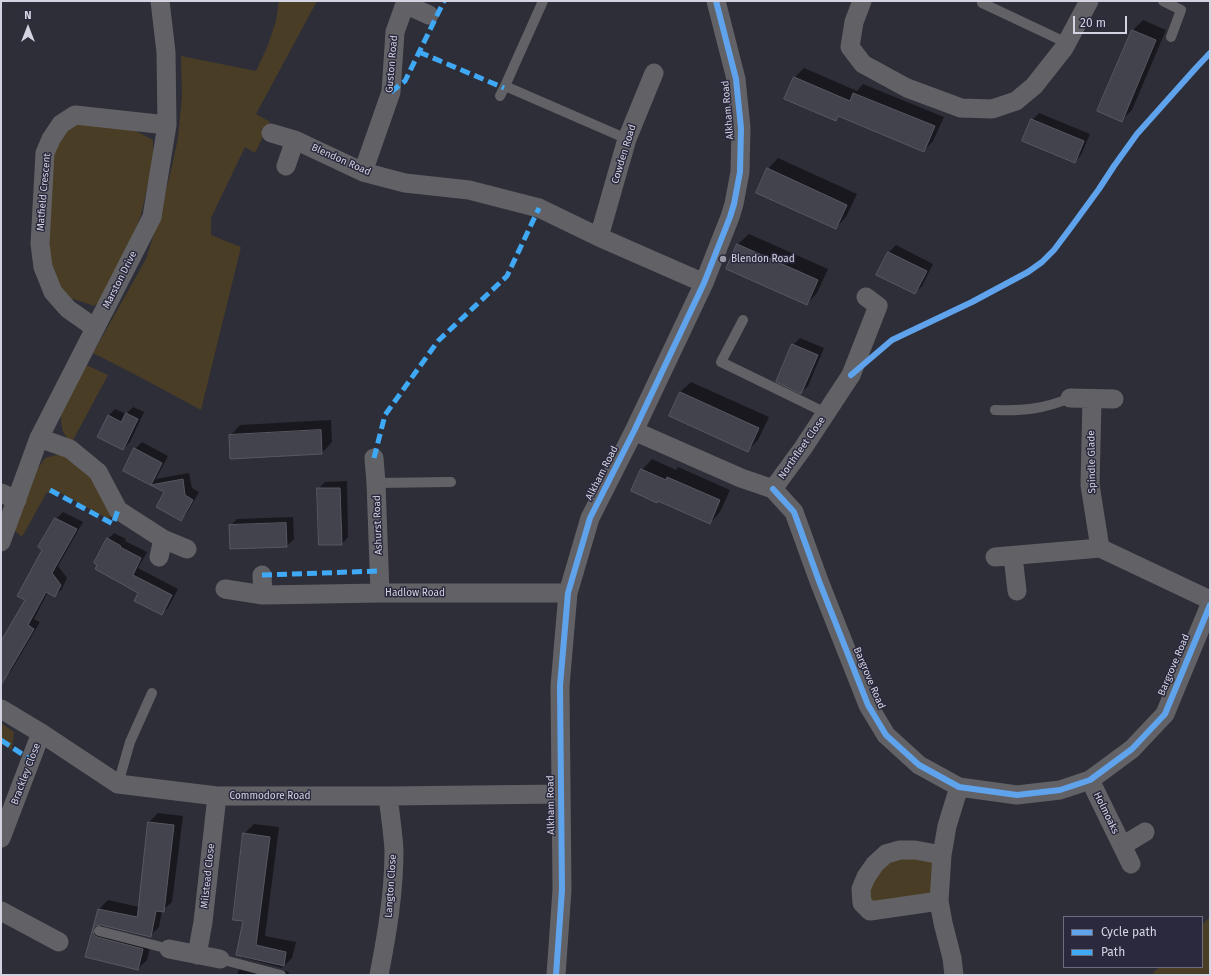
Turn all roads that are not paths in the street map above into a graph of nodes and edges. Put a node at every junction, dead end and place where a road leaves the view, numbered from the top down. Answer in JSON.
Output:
{"nodes":[{"id":1,"x":160,"y":1,"type":"edge"},
{"id":2,"x":543,"y":1,"type":"edge"},
{"id":3,"x":716,"y":1,"type":"edge"},
{"id":4,"x":862,"y":1,"type":"edge"},
{"id":5,"x":1089,"y":1,"type":"edge"},
{"id":6,"x":1163,"y":1,"type":"edge"},
{"id":7,"x":406,"y":2,"type":"edge"},
{"id":8,"x":982,"y":3,"type":"dead end"},
{"id":9,"x":429,"y":15,"type":"dead end"},
{"id":10,"x":1171,"y":37,"type":"dead end"},
{"id":11,"x":1067,"y":43,"type":"junction"},
{"id":12,"x":654,"y":73,"type":"dead end"},
{"id":13,"x":505,"y":86,"type":"junction"},
{"id":14,"x":500,"y":96,"type":"dead end"},
{"id":15,"x":167,"y":125,"type":"junction"},
{"id":16,"x":271,"y":133,"type":"dead end"},
{"id":17,"x":296,"y":140,"type":"junction"},
{"id":18,"x":627,"y":140,"type":"junction"},
{"id":19,"x":286,"y":166,"type":"dead end"},
{"id":20,"x":363,"y":172,"type":"junction"},
{"id":21,"x":599,"y":237,"type":"junction"},
{"id":22,"x":704,"y":283,"type":"junction"},
{"id":23,"x":866,"y":298,"type":"dead end"},
{"id":24,"x":744,"y":320,"type":"dead end"},
{"id":25,"x":95,"y":328,"type":"junction"},
{"id":26,"x":1070,"y":398,"type":"joint"},
{"id":27,"x":1092,"y":398,"type":"junction"},
{"id":28,"x":1114,"y":399,"type":"dead end"},
{"id":29,"x":995,"y":410,"type":"dead end"},
{"id":30,"x":826,"y":413,"type":"junction"},
{"id":31,"x":634,"y":431,"type":"junction"},
{"id":32,"x":39,"y":438,"type":"junction"},
{"id":33,"x":374,"y":458,"type":"dead end"},
{"id":34,"x":451,"y":482,"type":"dead end"},
{"id":35,"x":376,"y":483,"type":"junction"},
{"id":36,"x":773,"y":489,"type":"junction"},
{"id":37,"x":9,"y":497,"type":"edge"},
{"id":38,"x":1,"y":542,"type":"edge"},
{"id":39,"x":1100,"y":548,"type":"junction"},
{"id":40,"x":187,"y":549,"type":"dead end"},
{"id":41,"x":262,"y":575,"type":"dead end"},
{"id":42,"x":225,"y":589,"type":"dead end"},
{"id":43,"x":1017,"y":591,"type":"dead end"},
{"id":44,"x":380,"y":593,"type":"junction"},
{"id":45,"x":568,"y":593,"type":"junction"},
{"id":46,"x":263,"y":595,"type":"junction"},
{"id":47,"x":1210,"y":600,"type":"edge"},
{"id":48,"x":1210,"y":605,"type":"edge"},
{"id":49,"x":152,"y":693,"type":"dead end"},
{"id":50,"x":1,"y":709,"type":"edge"},
{"id":51,"x":41,"y":733,"type":"junction"},
{"id":52,"x":1090,"y":780,"type":"junction"},
{"id":53,"x":118,"y":784,"type":"junction"},
{"id":54,"x":959,"y":787,"type":"junction"},
{"id":55,"x":561,"y":794,"type":"junction"},
{"id":56,"x":217,"y":796,"type":"junction"},
{"id":57,"x":388,"y":796,"type":"junction"},
{"id":58,"x":1144,"y":832,"type":"dead end"},
{"id":59,"x":1,"y":838,"type":"edge"},
{"id":60,"x":1122,"y":846,"type":"junction"},
{"id":61,"x":942,"y":855,"type":"junction"},
{"id":62,"x":1131,"y":864,"type":"dead end"},
{"id":63,"x":939,"y":901,"type":"junction"},
{"id":64,"x":1,"y":911,"type":"edge"},
{"id":65,"x":99,"y":931,"type":"dead end"},
{"id":66,"x":59,"y":942,"type":"dead end"},
{"id":67,"x":169,"y":949,"type":"joint"},
{"id":68,"x":197,"y":955,"type":"junction"},
{"id":69,"x":220,"y":959,"type":"joint"},
{"id":70,"x":281,"y":975,"type":"edge"},
{"id":71,"x":379,"y":975,"type":"edge"},
{"id":72,"x":556,"y":975,"type":"edge"},
{"id":73,"x":954,"y":975,"type":"edge"}],
"edges":[{"from":1,"to":15,"type":"street","name":"Marston Drive"},
{"from":2,"to":13,"type":"lane"},
{"from":3,"to":22,"type":"street","name":"Alkham Road"},
{"from":4,"to":11,"type":"street"},
{"from":5,"to":11,"type":"street"},
{"from":6,"to":10,"type":"lane"},
{"from":7,"to":9,"type":"street"},
{"from":7,"to":20,"type":"street","name":"Guston Road"},
{"from":8,"to":11,"type":"lane"},
{"from":12,"to":18,"type":"street","name":"Cowden Road"},
{"from":13,"to":14,"type":"lane"},
{"from":13,"to":18,"type":"lane"},
{"from":15,"to":25,"type":"street","name":"Marston Drive"},
{"from":15,"to":25,"type":"street","name":"Matfield Crescent"},
{"from":16,"to":17,"type":"street","name":"Blendon Road"},
{"from":17,"to":19,"type":"street"},
{"from":17,"to":20,"type":"street","name":"Blendon Road"},
{"from":18,"to":21,"type":"street","name":"Cowden Road"},
{"from":20,"to":21,"type":"street","name":"Blendon Road"},
{"from":21,"to":22,"type":"street","name":"Blendon Road"},
{"from":22,"to":31,"type":"street","name":"Alkham Road"},
{"from":23,"to":30,"type":"street","name":"Northfleet Close"},
{"from":24,"to":30,"type":"lane"},
{"from":25,"to":32,"type":"street","name":"Marston Drive"},
{"from":26,"to":27,"type":"street"},
{"from":26,"to":29,"type":"lane"},
{"from":27,"to":28,"type":"street"},
{"from":27,"to":39,"type":"street","name":"Spindle Glade"},
{"from":30,"to":36,"type":"street","name":"Northfleet Close"},
{"from":31,"to":36,"type":"street","name":"Northfleet Close"},
{"from":31,"to":45,"type":"street","name":"Alkham Road"},
{"from":32,"to":37,"type":"street","name":"Marston Drive"},
{"from":32,"to":40,"type":"street"},
{"from":33,"to":35,"type":"street","name":"Ashurst Road"},
{"from":34,"to":35,"type":"lane"},
{"from":35,"to":44,"type":"street","name":"Ashurst Road"},
{"from":36,"to":54,"type":"street","name":"Bargrove Road"},
{"from":37,"to":38,"type":"street","name":"Marston Drive"},
{"from":39,"to":43,"type":"street"},
{"from":39,"to":47,"type":"street"},
{"from":41,"to":46,"type":"street"},
{"from":42,"to":46,"type":"street","name":"Hadlow Road"},
{"from":44,"to":45,"type":"street","name":"Hadlow Road"},
{"from":44,"to":46,"type":"street","name":"Hadlow Road"},
{"from":45,"to":55,"type":"street","name":"Alkham Road"},
{"from":48,"to":52,"type":"street","name":"Bargrove Road"},
{"from":49,"to":53,"type":"lane"},
{"from":50,"to":51,"type":"street","name":"Commodore Road"},
{"from":51,"to":53,"type":"street","name":"Commodore Road"},
{"from":51,"to":59,"type":"street","name":"Brackley Close"},
{"from":52,"to":54,"type":"street","name":"Bargrove Road"},
{"from":52,"to":60,"type":"street","name":"Holmoaks"},
{"from":53,"to":56,"type":"street","name":"Commodore Road"},
{"from":54,"to":61,"type":"street"},
{"from":55,"to":57,"type":"street","name":"Commodore Road"},
{"from":55,"to":72,"type":"street","name":"Alkham Road"},
{"from":56,"to":57,"type":"street","name":"Commodore Road"},
{"from":56,"to":68,"type":"street","name":"Milstead Close"},
{"from":57,"to":71,"type":"street","name":"Langton Close"},
{"from":58,"to":60,"type":"street","name":"Holmoaks"},
{"from":60,"to":62,"type":"street","name":"Holmoaks"},
{"from":61,"to":63,"type":"street"},
{"from":61,"to":63,"type":"street"},
{"from":63,"to":73,"type":"street"},
{"from":64,"to":66,"type":"street"},
{"from":65,"to":67,"type":"lane"},
{"from":67,"to":68,"type":"street"},
{"from":68,"to":69,"type":"street"},
{"from":69,"to":70,"type":"lane"}]}
